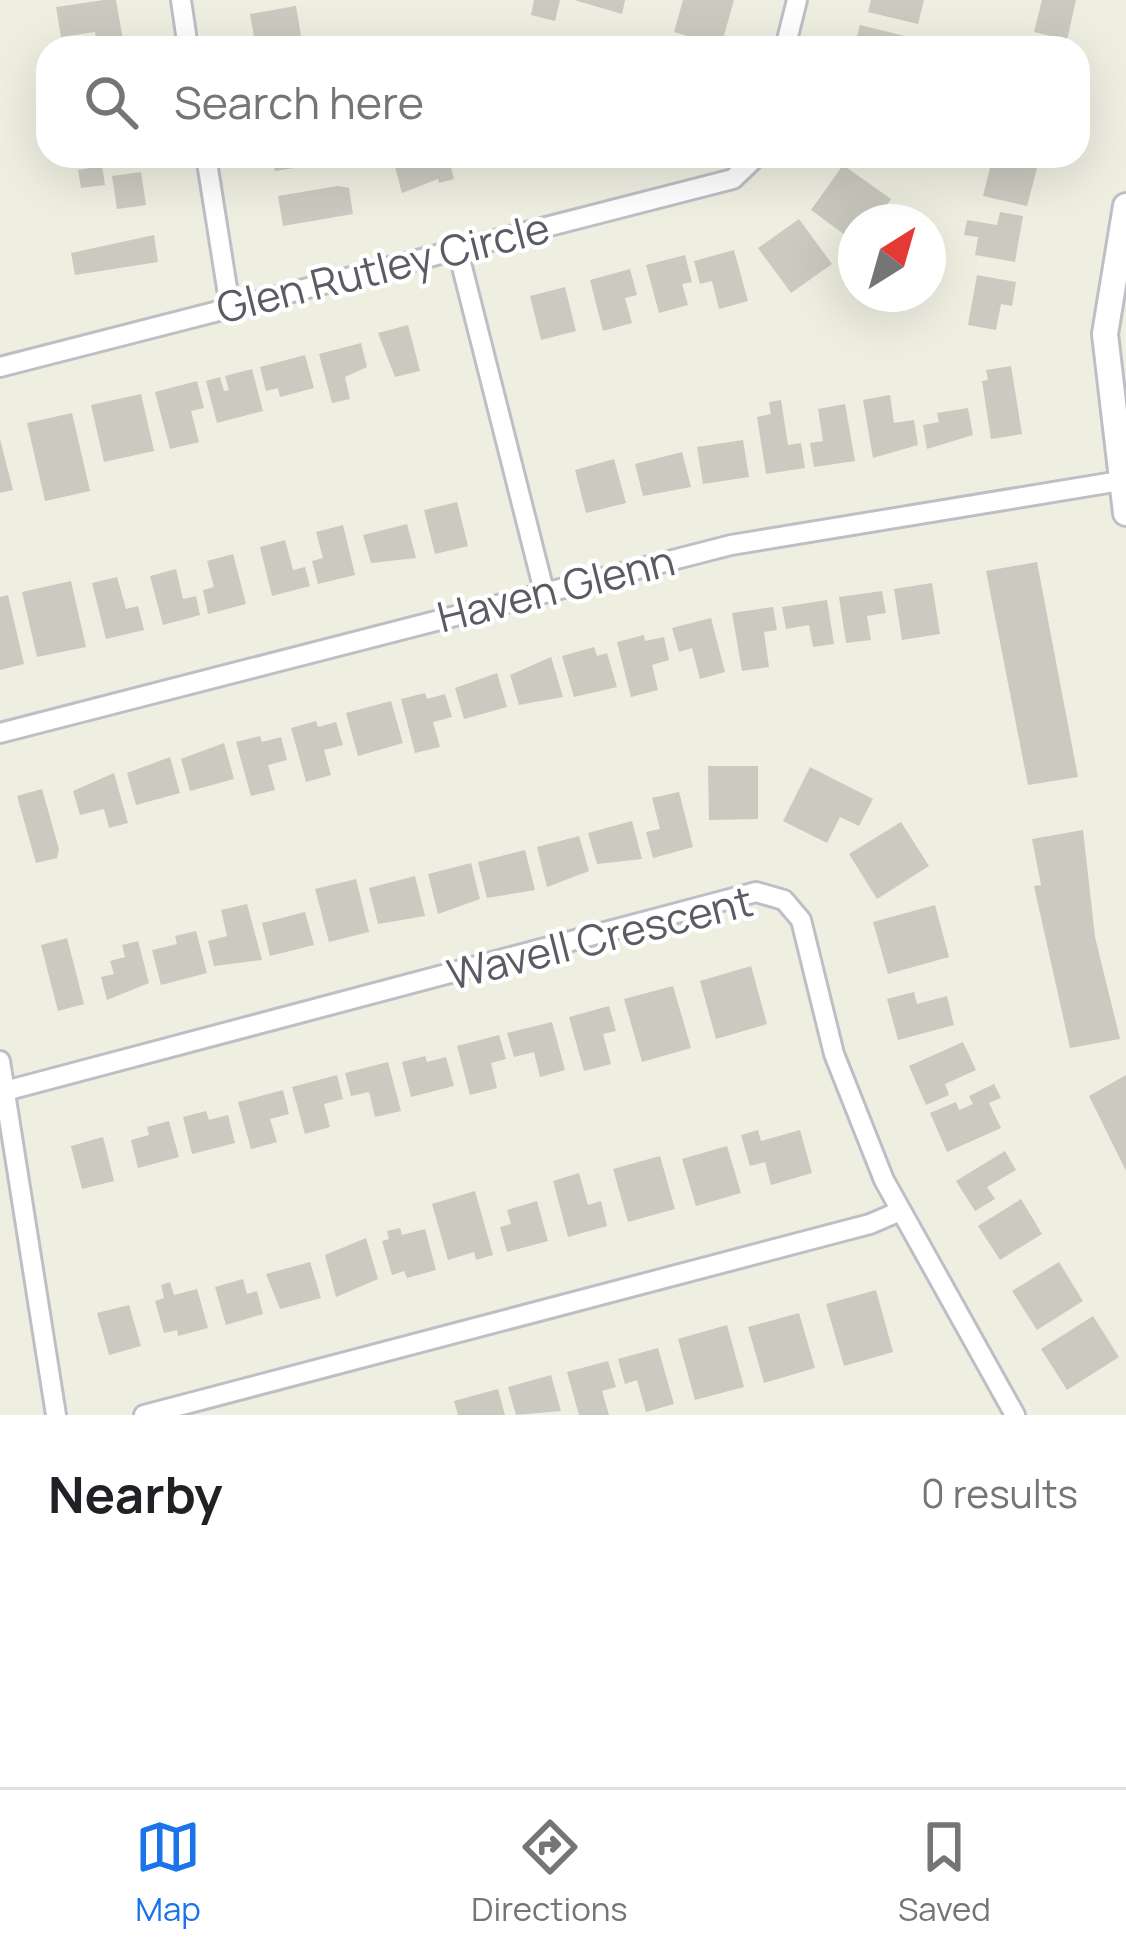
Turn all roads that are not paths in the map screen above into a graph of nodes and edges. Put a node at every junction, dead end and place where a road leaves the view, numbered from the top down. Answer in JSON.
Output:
{"nodes":[{"id":1,"x":181,"y":0,"type":"edge"},
{"id":2,"x":797,"y":0,"type":"edge"},
{"id":3,"x":186,"y":36,"type":"edge"},
{"id":4,"x":788,"y":36,"type":"edge"},
{"id":5,"x":208,"y":168,"type":"edge"},
{"id":6,"x":744,"y":168,"type":"edge"},
{"id":7,"x":1126,"y":206,"type":"edge"},
{"id":8,"x":458,"y":250,"type":"junction"},
{"id":9,"x":230,"y":307,"type":"junction"},
{"id":10,"x":0,"y":367,"type":"edge"},
{"id":11,"x":1120,"y":481,"type":"junction"},
{"id":12,"x":1126,"y":513,"type":"edge"},
{"id":13,"x":544,"y":592,"type":"junction"},
{"id":14,"x":0,"y":734,"type":"edge"},
{"id":15,"x":0,"y":1061,"type":"edge"},
{"id":16,"x":5,"y":1091,"type":"junction"},
{"id":17,"x":898,"y":1212,"type":"junction"},
{"id":18,"x":56,"y":1415,"type":"edge"},
{"id":19,"x":144,"y":1415,"type":"edge"},
{"id":20,"x":1015,"y":1415,"type":"edge"}],
"edges":[{"from":1,"to":3,"type":"street"},
{"from":2,"to":4,"type":"street"},
{"from":5,"to":9,"type":"street"},
{"from":6,"to":8,"type":"street","name":"Glen Rutley Circle"},
{"from":7,"to":11,"type":"street"},
{"from":8,"to":9,"type":"street","name":"Glen Rutley Circle"},
{"from":8,"to":13,"type":"street"},
{"from":9,"to":10,"type":"street","name":"Glen Rutley Circle"},
{"from":11,"to":12,"type":"street"},
{"from":11,"to":13,"type":"street","name":"Haven Glenn"},
{"from":13,"to":14,"type":"street","name":"Haven Glenn"},
{"from":15,"to":16,"type":"street"},
{"from":16,"to":17,"type":"street","name":"Wavell Crescent"},
{"from":16,"to":18,"type":"street"},
{"from":17,"to":19,"type":"street"},
{"from":17,"to":20,"type":"street","name":"Wavell Crescent"}]}
